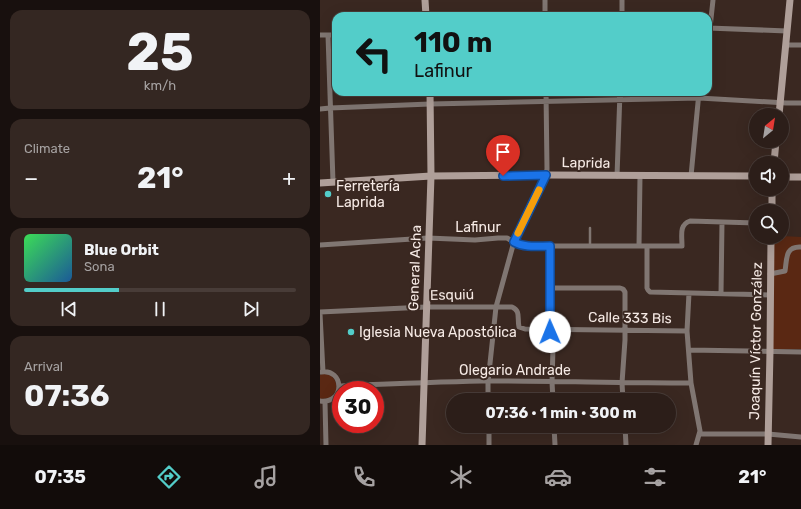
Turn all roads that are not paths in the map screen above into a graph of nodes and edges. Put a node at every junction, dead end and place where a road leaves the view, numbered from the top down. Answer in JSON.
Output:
{"nodes":[{"id":1,"x":425,"y":0,"type":"edge"},
{"id":2,"x":545,"y":0,"type":"edge"},
{"id":3,"x":622,"y":0,"type":"edge"},
{"id":4,"x":712,"y":0,"type":"edge"},
{"id":5,"x":790,"y":0,"type":"edge"},
{"id":6,"x":426,"y":12,"type":"edge"},
{"id":7,"x":545,"y":12,"type":"edge"},
{"id":8,"x":622,"y":12,"type":"edge"},
{"id":9,"x":711,"y":12,"type":"edge"},
{"id":10,"x":712,"y":28,"type":"edge"},
{"id":11,"x":787,"y":31,"type":"junction"},
{"id":12,"x":320,"y":35,"type":"edge"},
{"id":13,"x":328,"y":35,"type":"junction"},
{"id":14,"x":332,"y":35,"type":"edge"},
{"id":15,"x":786,"y":45,"type":"junction"},
{"id":16,"x":801,"y":45,"type":"edge"},
{"id":17,"x":430,"y":96,"type":"edge"},
{"id":18,"x":546,"y":96,"type":"edge"},
{"id":19,"x":620,"y":96,"type":"edge"},
{"id":20,"x":699,"y":98,"type":"junction"},
{"id":21,"x":620,"y":100,"type":"junction"},
{"id":22,"x":546,"y":102,"type":"junction"},
{"id":23,"x":780,"y":103,"type":"junction"},
{"id":24,"x":801,"y":103,"type":"edge"},
{"id":25,"x":430,"y":104,"type":"junction"},
{"id":26,"x":330,"y":108,"type":"junction"},
{"id":27,"x":780,"y":108,"type":"edge"},
{"id":28,"x":320,"y":109,"type":"edge"},
{"id":29,"x":546,"y":175,"type":"junction"},
{"id":30,"x":431,"y":176,"type":"junction"},
{"id":31,"x":617,"y":176,"type":"junction"},
{"id":32,"x":640,"y":176,"type":"junction"},
{"id":33,"x":691,"y":176,"type":"junction"},
{"id":34,"x":749,"y":176,"type":"edge"},
{"id":35,"x":789,"y":177,"type":"edge"},
{"id":36,"x":801,"y":177,"type":"edge"},
{"id":37,"x":333,"y":182,"type":"junction"},
{"id":38,"x":320,"y":183,"type":"edge"},
{"id":39,"x":722,"y":222,"type":"junction"},
{"id":40,"x":749,"y":223,"type":"edge"},
{"id":41,"x":590,"y":228,"type":"dead end"},
{"id":42,"x":428,"y":238,"type":"junction"},
{"id":43,"x":514,"y":242,"type":"junction"},
{"id":44,"x":771,"y":244,"type":"edge"},
{"id":45,"x":320,"y":245,"type":"edge"},
{"id":46,"x":550,"y":246,"type":"junction"},
{"id":47,"x":590,"y":246,"type":"junction"},
{"id":48,"x":639,"y":246,"type":"junction"},
{"id":49,"x":647,"y":246,"type":"junction"},
{"id":50,"x":801,"y":247,"type":"edge"},
{"id":51,"x":770,"y":274,"type":"junction"},
{"id":52,"x":550,"y":288,"type":"junction"},
{"id":53,"x":689,"y":293,"type":"junction"},
{"id":54,"x":721,"y":294,"type":"junction"},
{"id":55,"x":770,"y":295,"type":"junction"},
{"id":56,"x":426,"y":307,"type":"junction"},
{"id":57,"x":496,"y":307,"type":"junction"},
{"id":58,"x":320,"y":313,"type":"edge"},
{"id":59,"x":525,"y":329,"type":"joint"},
{"id":60,"x":550,"y":329,"type":"junction"},
{"id":61,"x":625,"y":329,"type":"junction"},
{"id":62,"x":687,"y":331,"type":"junction"},
{"id":63,"x":689,"y":350,"type":"junction"},
{"id":64,"x":770,"y":351,"type":"junction"},
{"id":65,"x":801,"y":352,"type":"edge"},
{"id":66,"x":322,"y":372,"type":"edge"},
{"id":67,"x":338,"y":381,"type":"edge"},
{"id":68,"x":488,"y":382,"type":"junction"},
{"id":69,"x":552,"y":382,"type":"junction"},
{"id":70,"x":424,"y":383,"type":"junction"},
{"id":71,"x":622,"y":383,"type":"junction"},
{"id":72,"x":691,"y":383,"type":"junction"},
{"id":73,"x":384,"y":384,"type":"edge"},
{"id":74,"x":488,"y":393,"type":"edge"},
{"id":75,"x":553,"y":393,"type":"edge"},
{"id":76,"x":623,"y":393,"type":"edge"},
{"id":77,"x":332,"y":400,"type":"edge"},
{"id":78,"x":322,"y":402,"type":"edge"},
{"id":79,"x":489,"y":433,"type":"edge"},
{"id":80,"x":554,"y":433,"type":"edge"},
{"id":81,"x":625,"y":433,"type":"edge"},
{"id":82,"x":700,"y":434,"type":"junction"},
{"id":83,"x":768,"y":434,"type":"junction"},
{"id":84,"x":801,"y":437,"type":"edge"},
{"id":85,"x":326,"y":445,"type":"edge"},
{"id":86,"x":422,"y":445,"type":"edge"},
{"id":87,"x":489,"y":445,"type":"edge"},
{"id":88,"x":555,"y":445,"type":"edge"},
{"id":89,"x":626,"y":445,"type":"edge"},
{"id":90,"x":696,"y":445,"type":"edge"},
{"id":91,"x":768,"y":445,"type":"edge"}],
"edges":[{"from":1,"to":6,"type":"street"},
{"from":2,"to":7,"type":"street"},
{"from":3,"to":8,"type":"street"},
{"from":4,"to":9,"type":"street"},
{"from":5,"to":11,"type":"street"},
{"from":10,"to":11,"type":"street"},
{"from":11,"to":15,"type":"street"},
{"from":12,"to":13,"type":"street"},
{"from":13,"to":14,"type":"street"},
{"from":13,"to":26,"type":"street"},
{"from":15,"to":16,"type":"street"},
{"from":15,"to":23,"type":"street"},
{"from":17,"to":25,"type":"street","name":"General Acha"},
{"from":18,"to":22,"type":"street"},
{"from":19,"to":21,"type":"street"},
{"from":20,"to":21,"type":"street"},
{"from":20,"to":23,"type":"street"},
{"from":20,"to":33,"type":"street"},
{"from":21,"to":22,"type":"street"},
{"from":21,"to":31,"type":"street"},
{"from":22,"to":25,"type":"street"},
{"from":22,"to":29,"type":"street"},
{"from":23,"to":24,"type":"street"},
{"from":23,"to":27,"type":"street"},
{"from":25,"to":26,"type":"street"},
{"from":25,"to":30,"type":"street","name":"General Acha"},
{"from":26,"to":28,"type":"street"},
{"from":26,"to":37,"type":"street"},
{"from":29,"to":30,"type":"street","name":"Laprida"},
{"from":29,"to":31,"type":"street","name":"Laprida"},
{"from":29,"to":43,"type":"street"},
{"from":30,"to":37,"type":"street","name":"Laprida"},
{"from":30,"to":42,"type":"street","name":"General Acha"},
{"from":31,"to":32,"type":"street","name":"Laprida"},
{"from":32,"to":33,"type":"street","name":"Laprida"},
{"from":32,"to":48,"type":"street"},
{"from":33,"to":34,"type":"street","name":"Laprida"},
{"from":35,"to":36,"type":"street"},
{"from":37,"to":38,"type":"street","name":"Laprida"},
{"from":39,"to":40,"type":"street"},
{"from":39,"to":49,"type":"street","name":"Lafinur"},
{"from":39,"to":54,"type":"street"},
{"from":41,"to":47,"type":"lane"},
{"from":42,"to":43,"type":"street","name":"Lafinur"},
{"from":42,"to":45,"type":"street","name":"Lafinur"},
{"from":42,"to":56,"type":"street","name":"General Acha"},
{"from":43,"to":46,"type":"street","name":"Lafinur"},
{"from":43,"to":57,"type":"street"},
{"from":44,"to":51,"type":"street","name":"Joaquín Víctor González"},
{"from":46,"to":47,"type":"street","name":"Lafinur"},
{"from":46,"to":52,"type":"street"},
{"from":47,"to":48,"type":"street","name":"Lafinur"},
{"from":48,"to":49,"type":"street","name":"Lafinur"},
{"from":49,"to":53,"type":"street"},
{"from":50,"to":51,"type":"street"},
{"from":51,"to":55,"type":"street","name":"Joaquín Víctor González"},
{"from":52,"to":60,"type":"street"},
{"from":52,"to":61,"type":"street"},
{"from":53,"to":54,"type":"street"},
{"from":53,"to":62,"type":"street"},
{"from":54,"to":55,"type":"street"},
{"from":55,"to":64,"type":"street","name":"Joaquín Víctor González"},
{"from":56,"to":57,"type":"street","name":"Esquiú"},
{"from":56,"to":58,"type":"street","name":"Esquiú"},
{"from":56,"to":70,"type":"street","name":"General Acha"},
{"from":57,"to":59,"type":"street","name":"Esquiú"},
{"from":57,"to":68,"type":"street"},
{"from":58,"to":66,"type":"street"},
{"from":59,"to":60,"type":"street","name":"Calle 333 Bis"},
{"from":60,"to":61,"type":"street","name":"Calle 333 Bis"},
{"from":60,"to":69,"type":"street"},
{"from":61,"to":62,"type":"street","name":"Calle 333 Bis"},
{"from":61,"to":71,"type":"street"},
{"from":62,"to":63,"type":"street"},
{"from":63,"to":64,"type":"street"},
{"from":63,"to":72,"type":"street"},
{"from":64,"to":65,"type":"street"},
{"from":64,"to":83,"type":"street","name":"Joaquín Víctor González"},
{"from":66,"to":67,"type":"street"},
{"from":68,"to":69,"type":"street","name":"Olegario Andrade"},
{"from":68,"to":70,"type":"street","name":"Olegario Andrade"},
{"from":68,"to":74,"type":"street"},
{"from":69,"to":71,"type":"street","name":"Olegario Andrade"},
{"from":69,"to":75,"type":"street"},
{"from":70,"to":73,"type":"street","name":"Olegario Andrade"},
{"from":70,"to":86,"type":"street","name":"General Acha"},
{"from":71,"to":72,"type":"street","name":"Olegario Andrade"},
{"from":71,"to":76,"type":"street"},
{"from":72,"to":82,"type":"street"},
{"from":77,"to":78,"type":"street"},
{"from":78,"to":85,"type":"street"},
{"from":79,"to":87,"type":"street"},
{"from":80,"to":88,"type":"street"},
{"from":81,"to":89,"type":"street"},
{"from":82,"to":83,"type":"street"},
{"from":82,"to":90,"type":"street"},
{"from":83,"to":84,"type":"street"},
{"from":83,"to":91,"type":"street","name":"Joaquín Víctor González"}]}
